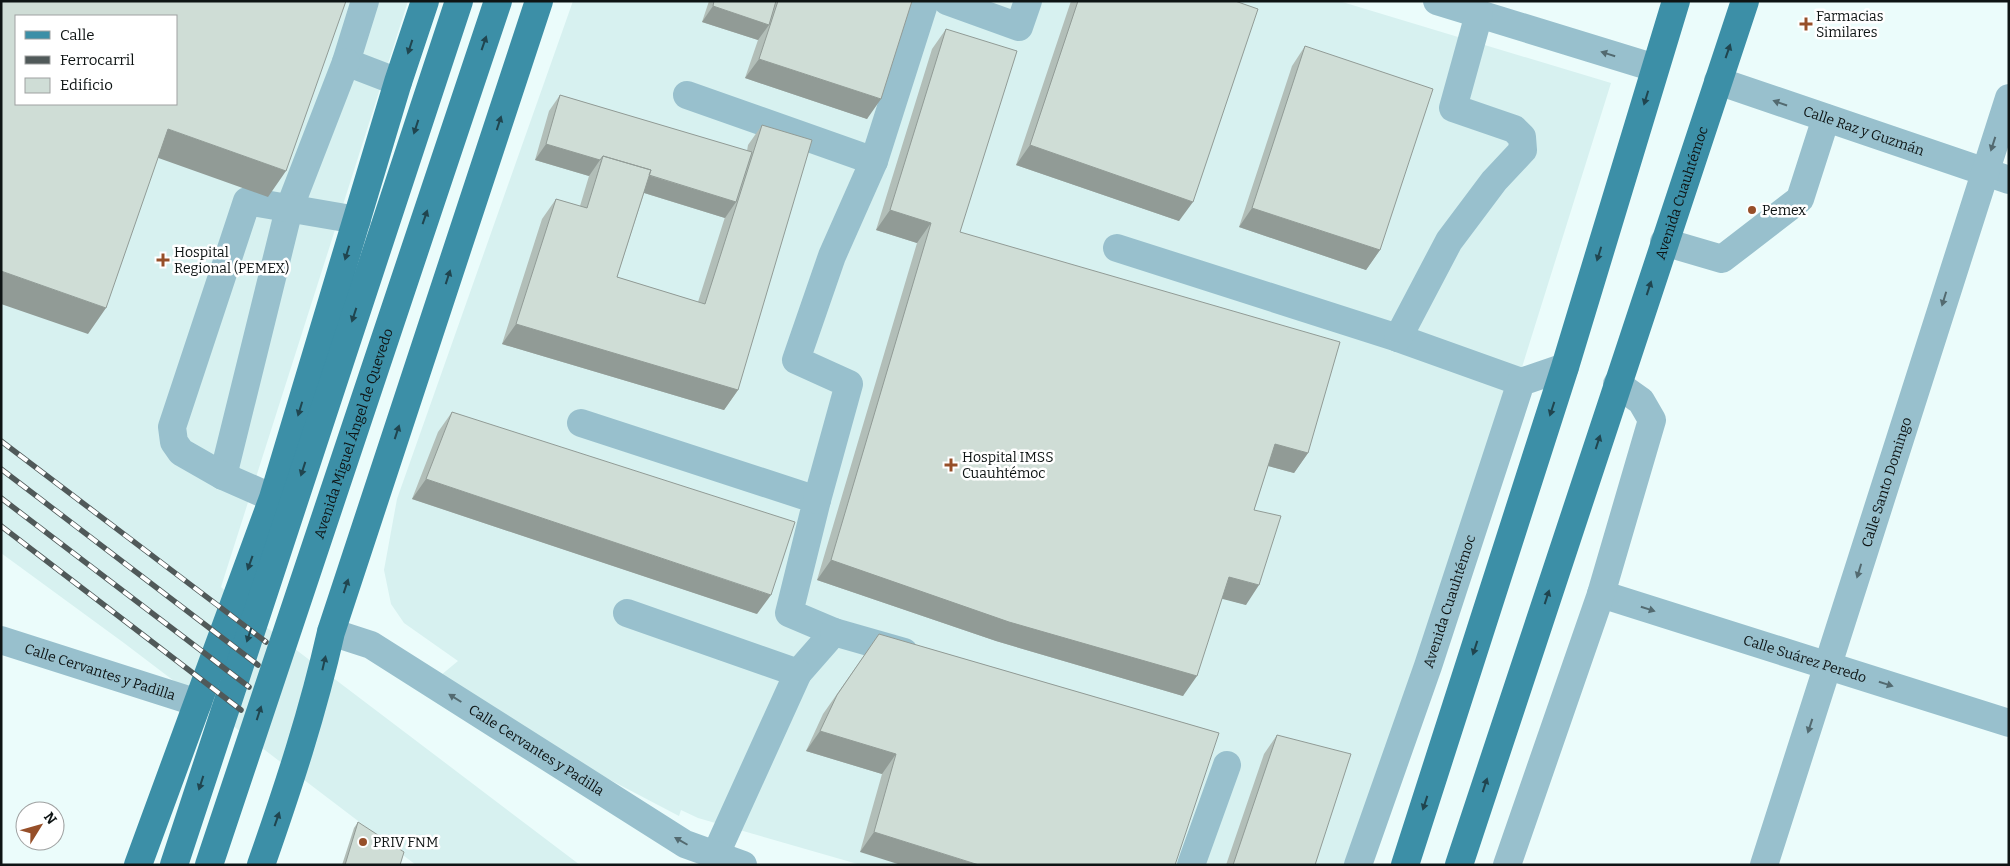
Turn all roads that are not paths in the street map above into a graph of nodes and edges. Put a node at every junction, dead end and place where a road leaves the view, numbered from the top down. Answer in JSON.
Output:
{"nodes":[{"id":1,"x":364,"y":1,"type":"edge"},
{"id":2,"x":425,"y":1,"type":"edge"},
{"id":3,"x":458,"y":1,"type":"edge"},
{"id":4,"x":498,"y":1,"type":"edge"},
{"id":5,"x":539,"y":1,"type":"edge"},
{"id":6,"x":925,"y":1,"type":"edge"},
{"id":7,"x":947,"y":1,"type":"edge"},
{"id":8,"x":1028,"y":1,"type":"edge"},
{"id":9,"x":1437,"y":1,"type":"edge"},
{"id":10,"x":1676,"y":1,"type":"edge"},
{"id":11,"x":1745,"y":1,"type":"edge"},
{"id":12,"x":1479,"y":14,"type":"junction"},
{"id":13,"x":346,"y":62,"type":"junction"},
{"id":14,"x":1655,"y":68,"type":"junction"},
{"id":15,"x":1718,"y":80,"type":"junction"},
{"id":16,"x":398,"y":82,"type":"junction"},
{"id":17,"x":687,"y":95,"type":"dead end"},
{"id":18,"x":2009,"y":98,"type":"edge"},
{"id":19,"x":1826,"y":118,"type":"junction"},
{"id":20,"x":874,"y":161,"type":"junction"},
{"id":21,"x":1996,"y":176,"type":"edge"},
{"id":22,"x":289,"y":209,"type":"junction"},
{"id":23,"x":356,"y":220,"type":"junction"},
{"id":24,"x":1664,"y":242,"type":"junction"},
{"id":25,"x":1117,"y":248,"type":"dead end"},
{"id":26,"x":1398,"y":338,"type":"junction"},
{"id":27,"x":1565,"y":366,"type":"junction"},
{"id":28,"x":1521,"y":382,"type":"junction"},
{"id":29,"x":1617,"y":384,"type":"junction"},
{"id":30,"x":581,"y":423,"type":"dead end"},
{"id":31,"x":223,"y":476,"type":"junction"},
{"id":32,"x":273,"y":498,"type":"junction"},
{"id":33,"x":817,"y":500,"type":"junction"},
{"id":34,"x":1601,"y":594,"type":"junction"},
{"id":35,"x":237,"y":598,"type":"junction"},
{"id":36,"x":627,"y":613,"type":"dead end"},
{"id":37,"x":331,"y":632,"type":"junction"},
{"id":38,"x":834,"y":632,"type":"junction"},
{"id":39,"x":1,"y":640,"type":"edge"},
{"id":40,"x":904,"y":652,"type":"edge"},
{"id":41,"x":1829,"y":666,"type":"junction"},
{"id":42,"x":798,"y":673,"type":"junction"},
{"id":43,"x":198,"y":703,"type":"junction"},
{"id":44,"x":2009,"y":723,"type":"edge"},
{"id":45,"x":1226,"y":765,"type":"dead end"},
{"id":46,"x":715,"y":856,"type":"junction"},
{"id":47,"x":138,"y":865,"type":"edge"},
{"id":48,"x":174,"y":865,"type":"edge"},
{"id":49,"x":209,"y":865,"type":"edge"},
{"id":50,"x":261,"y":865,"type":"edge"},
{"id":51,"x":743,"y":865,"type":"edge"},
{"id":52,"x":1191,"y":865,"type":"edge"},
{"id":53,"x":1358,"y":865,"type":"edge"},
{"id":54,"x":1405,"y":865,"type":"edge"},
{"id":55,"x":1459,"y":865,"type":"edge"},
{"id":56,"x":1507,"y":865,"type":"edge"},
{"id":57,"x":1764,"y":865,"type":"edge"}],
"edges":[{"from":1,"to":13,"type":"street"},
{"from":2,"to":16,"type":"main road","one_way":true},
{"from":3,"to":48,"type":"main road","one_way":true},
{"from":49,"to":4,"type":"main road","name":"Avenida Miguel Ángel de Quevedo","one_way":true},
{"from":37,"to":5,"type":"main road","one_way":true},
{"from":6,"to":20,"type":"street"},
{"from":7,"to":8,"type":"street"},
{"from":9,"to":12,"type":"street"},
{"from":10,"to":14,"type":"main road"},
{"from":15,"to":11,"type":"main road","name":"Avenida Cuauhtémoc","one_way":true},
{"from":14,"to":12,"type":"street","one_way":true},
{"from":12,"to":26,"type":"street"},
{"from":13,"to":16,"type":"street"},
{"from":13,"to":22,"type":"street"},
{"from":14,"to":27,"type":"main road","one_way":true},
{"from":19,"to":15,"type":"street","name":"Calle Raz y Guzmán","one_way":true},
{"from":15,"to":24,"type":"main road","name":"Avenida Cuauhtémoc"},
{"from":16,"to":23,"type":"main road"},
{"from":17,"to":20,"type":"street"},
{"from":18,"to":21,"type":"street","name":"Calle Santo Domingo","one_way":true},
{"from":19,"to":21,"type":"street","name":"Calle Raz y Guzmán"},
{"from":19,"to":24,"type":"street"},
{"from":20,"to":33,"type":"street"},
{"from":21,"to":41,"type":"street","name":"Calle Santo Domingo","one_way":true},
{"from":22,"to":23,"type":"street"},
{"from":22,"to":31,"type":"street"},
{"from":22,"to":31,"type":"street"},
{"from":23,"to":32,"type":"main road","one_way":true},
{"from":29,"to":24,"type":"main road","name":"Avenida Cuauhtémoc","one_way":true},
{"from":25,"to":26,"type":"street"},
{"from":26,"to":28,"type":"street"},
{"from":27,"to":28,"type":"street"},
{"from":27,"to":54,"type":"main road","one_way":true},
{"from":28,"to":53,"type":"street","name":"Avenida Cuauhtémoc"},
{"from":29,"to":34,"type":"street"},
{"from":55,"to":29,"type":"main road","name":"Avenida Cuauhtémoc","one_way":true},
{"from":30,"to":33,"type":"street"},
{"from":31,"to":32,"type":"street"},
{"from":32,"to":35,"type":"main road","one_way":true},
{"from":33,"to":38,"type":"street"},
{"from":34,"to":41,"type":"street","name":"Calle Suárez Peredo","one_way":true},
{"from":34,"to":56,"type":"street"},
{"from":35,"to":37,"type":"main road"},
{"from":35,"to":43,"type":"main road"},
{"from":36,"to":42,"type":"street"},
{"from":46,"to":37,"type":"street","name":"Calle Cervantes y Padilla","one_way":true},
{"from":50,"to":37,"type":"main road","one_way":true},
{"from":38,"to":40,"type":"street"},
{"from":38,"to":42,"type":"street"},
{"from":39,"to":43,"type":"street","name":"Calle Cervantes y Padilla"},
{"from":41,"to":44,"type":"street","name":"Calle Suárez Peredo","one_way":true},
{"from":41,"to":57,"type":"street","name":"Calle Santo Domingo","one_way":true},
{"from":42,"to":46,"type":"street"},
{"from":43,"to":47,"type":"main road"},
{"from":45,"to":52,"type":"street"},
{"from":46,"to":51,"type":"street","name":"Calle Cervantes y Padilla"}]}
